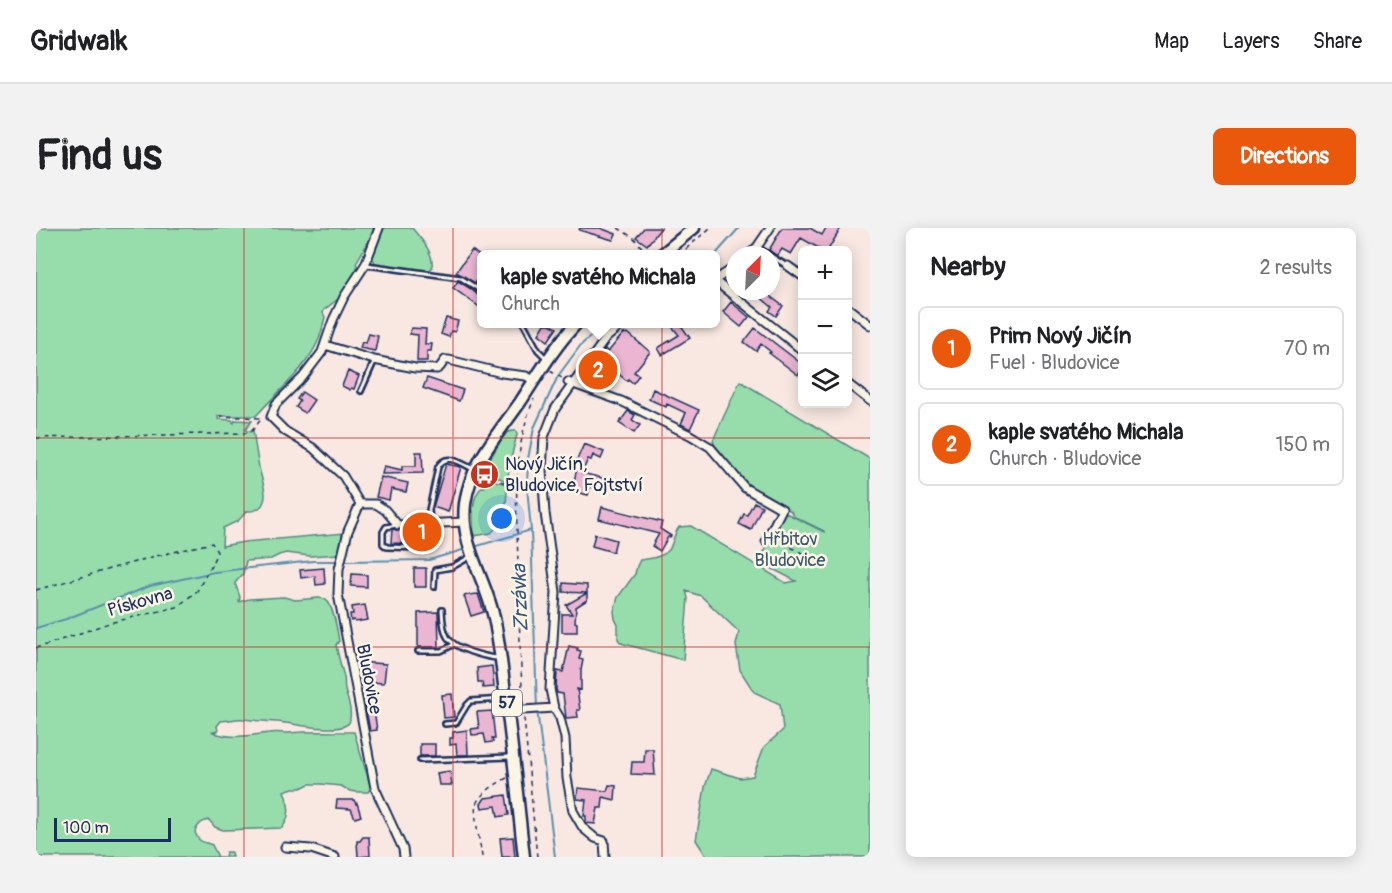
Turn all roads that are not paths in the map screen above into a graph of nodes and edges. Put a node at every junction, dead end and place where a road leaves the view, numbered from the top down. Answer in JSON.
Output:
{"nodes":[{"id":1,"x":379,"y":228,"type":"edge"},
{"id":2,"x":694,"y":228,"type":"edge"},
{"id":3,"x":770,"y":228,"type":"edge"},
{"id":4,"x":758,"y":246,"type":"edge"},
{"id":5,"x":667,"y":250,"type":"edge"},
{"id":6,"x":780,"y":261,"type":"edge"},
{"id":7,"x":365,"y":264,"type":"junction"},
{"id":8,"x":788,"y":266,"type":"joint"},
{"id":9,"x":798,"y":273,"type":"edge"},
{"id":10,"x":720,"y":284,"type":"edge"},
{"id":11,"x":477,"y":288,"type":"edge"},
{"id":12,"x":852,"y":311,"type":"edge"},
{"id":13,"x":870,"y":325,"type":"edge"},
{"id":14,"x":526,"y":328,"type":"edge"},
{"id":15,"x":573,"y":328,"type":"edge"},
{"id":16,"x":618,"y":328,"type":"edge"},
{"id":17,"x":325,"y":345,"type":"junction"},
{"id":18,"x":798,"y":347,"type":"edge"},
{"id":19,"x":548,"y":359,"type":"junction"},
{"id":20,"x":375,"y":360,"type":"junction"},
{"id":21,"x":534,"y":380,"type":"junction"},
{"id":22,"x":570,"y":383,"type":"junction"},
{"id":23,"x":852,"y":387,"type":"edge"},
{"id":24,"x":361,"y":391,"type":"dead end"},
{"id":25,"x":870,"y":401,"type":"edge"},
{"id":26,"x":475,"y":471,"type":"junction"},
{"id":27,"x":360,"y":504,"type":"junction"},
{"id":28,"x":465,"y":522,"type":"junction"},
{"id":29,"x":398,"y":525,"type":"junction"},
{"id":30,"x":436,"y":525,"type":"junction"},
{"id":31,"x":767,"y":538,"type":"road end"},
{"id":32,"x":430,"y":543,"type":"dead end"},
{"id":33,"x":470,"y":551,"type":"junction"},
{"id":34,"x":434,"y":587,"type":"dead end"},
{"id":35,"x":442,"y":610,"type":"dead end"},
{"id":36,"x":453,"y":645,"type":"junction"},
{"id":37,"x":418,"y":651,"type":"dead end"},
{"id":38,"x":501,"y":658,"type":"junction"},
{"id":39,"x":506,"y":699,"type":"junction"},
{"id":40,"x":550,"y":708,"type":"junction"},
{"id":41,"x":508,"y":711,"type":"junction"},
{"id":42,"x":445,"y":724,"type":"dead end"},
{"id":43,"x":513,"y":756,"type":"junction"},
{"id":44,"x":420,"y":760,"type":"dead end"},
{"id":45,"x":285,"y":847,"type":"dead end"},
{"id":46,"x":334,"y":857,"type":"edge"},
{"id":47,"x":404,"y":857,"type":"edge"},
{"id":48,"x":524,"y":857,"type":"edge"},
{"id":49,"x":605,"y":857,"type":"edge"}],
"edges":[{"from":1,"to":7,"type":"street"},
{"from":2,"to":5,"type":"main road"},
{"from":3,"to":4,"type":"street"},
{"from":6,"to":8,"type":"lane"},
{"from":7,"to":11,"type":"lane"},
{"from":7,"to":17,"type":"street"},
{"from":8,"to":9,"type":"street"},
{"from":10,"to":18,"type":"street"},
{"from":12,"to":13,"type":"street"},
{"from":14,"to":19,"type":"lane"},
{"from":15,"to":19,"type":"main road","number":"57"},
{"from":16,"to":22,"type":"street"},
{"from":17,"to":20,"type":"street"},
{"from":17,"to":27,"type":"street"},
{"from":19,"to":21,"type":"main road","number":"57"},
{"from":20,"to":21,"type":"street"},
{"from":20,"to":24,"type":"lane"},
{"from":21,"to":26,"type":"main road","number":"57"},
{"from":22,"to":31,"type":"street"},
{"from":22,"to":40,"type":"street"},
{"from":23,"to":25,"type":"street"},
{"from":26,"to":28,"type":"main road","number":"57"},
{"from":26,"to":30,"type":"lane"},
{"from":27,"to":29,"type":"street"},
{"from":27,"to":47,"type":"street","name":"Bludovice"},
{"from":28,"to":30,"type":"street"},
{"from":28,"to":33,"type":"main road","number":"57"},
{"from":29,"to":30,"type":"street"},
{"from":29,"to":32,"type":"lane"},
{"from":33,"to":34,"type":"lane"},
{"from":33,"to":38,"type":"main road","number":"57"},
{"from":35,"to":36,"type":"lane"},
{"from":36,"to":37,"type":"lane"},
{"from":36,"to":38,"type":"lane"},
{"from":38,"to":39,"type":"main road","number":"57"},
{"from":39,"to":41,"type":"main road","number":"57"},
{"from":39,"to":42,"type":"lane"},
{"from":40,"to":41,"type":"street"},
{"from":40,"to":49,"type":"street"},
{"from":41,"to":43,"type":"main road","number":"57"},
{"from":43,"to":44,"type":"lane"},
{"from":43,"to":48,"type":"main road","number":"57"},
{"from":45,"to":46,"type":"street"}]}
